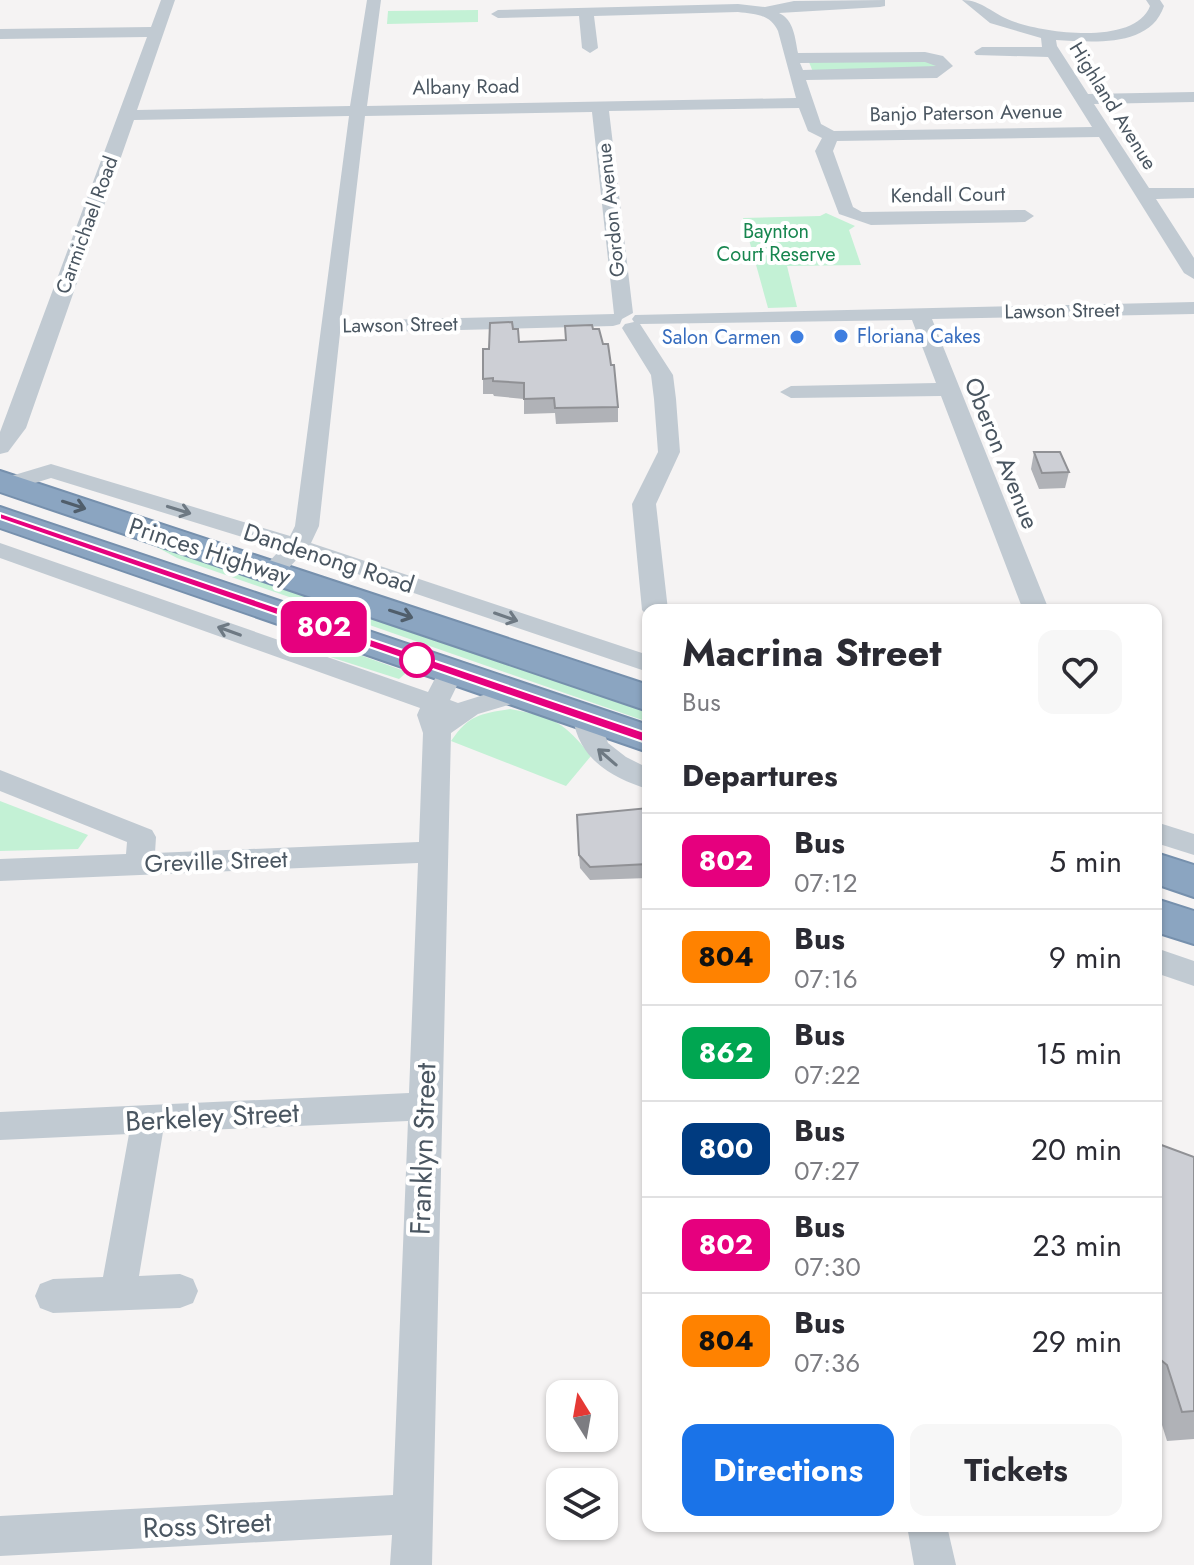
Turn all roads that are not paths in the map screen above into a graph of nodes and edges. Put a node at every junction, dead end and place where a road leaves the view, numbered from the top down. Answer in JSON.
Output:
{"nodes":[{"id":1,"x":168,"y":0,"type":"edge"},
{"id":2,"x":374,"y":0,"type":"edge"},
{"id":3,"x":969,"y":0,"type":"edge"},
{"id":4,"x":1153,"y":0,"type":"edge"},
{"id":5,"x":880,"y":3,"type":"dead end"},
{"id":6,"x":765,"y":11,"type":"junction"},
{"id":7,"x":586,"y":13,"type":"junction"},
{"id":8,"x":498,"y":14,"type":"dead end"},
{"id":9,"x":157,"y":32,"type":"junction"},
{"id":10,"x":0,"y":34,"type":"edge"},
{"id":11,"x":1050,"y":44,"type":"junction"},
{"id":12,"x":590,"y":48,"type":"dead end"},
{"id":13,"x":982,"y":52,"type":"dead end"},
{"id":14,"x":794,"y":66,"type":"junction"},
{"id":15,"x":1194,"y":97,"type":"edge"},
{"id":16,"x":1082,"y":99,"type":"junction"},
{"id":17,"x":805,"y":103,"type":"junction"},
{"id":18,"x":600,"y":106,"type":"junction"},
{"id":19,"x":359,"y":111,"type":"junction"},
{"id":20,"x":127,"y":115,"type":"junction"},
{"id":21,"x":1103,"y":132,"type":"junction"},
{"id":22,"x":831,"y":136,"type":"junction"},
{"id":23,"x":1194,"y":193,"type":"edge"},
{"id":24,"x":1143,"y":194,"type":"junction"},
{"id":25,"x":1025,"y":216,"type":"dead end"},
{"id":26,"x":1194,"y":273,"type":"edge"},
{"id":27,"x":1194,"y":308,"type":"edge"},
{"id":28,"x":920,"y":314,"type":"junction"},
{"id":29,"x":627,"y":320,"type":"junction"},
{"id":30,"x":332,"y":327,"type":"junction"},
{"id":31,"x":949,"y":389,"type":"junction"},
{"id":32,"x":791,"y":392,"type":"dead end"},
{"id":33,"x":0,"y":447,"type":"edge"},
{"id":34,"x":3,"y":494,"type":"edge"},
{"id":35,"x":297,"y":546,"type":"junction"},
{"id":36,"x":0,"y":550,"type":"edge"},
{"id":37,"x":272,"y":571,"type":"junction"},
{"id":38,"x":654,"y":604,"type":"edge"},
{"id":39,"x":1034,"y":604,"type":"edge"},
{"id":40,"x":642,"y":662,"type":"edge"},
{"id":41,"x":451,"y":671,"type":"junction"},
{"id":42,"x":516,"y":694,"type":"junction"},
{"id":43,"x":642,"y":696,"type":"edge"},
{"id":44,"x":444,"y":717,"type":"junction"},
{"id":45,"x":586,"y":717,"type":"junction"},
{"id":46,"x":642,"y":737,"type":"edge"},
{"id":47,"x":642,"y":776,"type":"edge"},
{"id":48,"x":0,"y":780,"type":"edge"},
{"id":49,"x":1162,"y":834,"type":"edge"},
{"id":50,"x":1194,"y":845,"type":"edge"},
{"id":51,"x":431,"y":852,"type":"junction"},
{"id":52,"x":139,"y":864,"type":"junction"},
{"id":53,"x":0,"y":870,"type":"edge"},
{"id":54,"x":1162,"y":870,"type":"edge"},
{"id":55,"x":1194,"y":881,"type":"edge"},
{"id":56,"x":1162,"y":917,"type":"edge"},
{"id":57,"x":1194,"y":928,"type":"edge"},
{"id":58,"x":1162,"y":962,"type":"edge"},
{"id":59,"x":1194,"y":974,"type":"edge"},
{"id":60,"x":424,"y":1106,"type":"junction"},
{"id":61,"x":148,"y":1120,"type":"junction"},
{"id":62,"x":0,"y":1126,"type":"edge"},
{"id":63,"x":180,"y":1291,"type":"dead end"},
{"id":64,"x":118,"y":1294,"type":"junction"},
{"id":65,"x":53,"y":1296,"type":"dead end"},
{"id":66,"x":413,"y":1514,"type":"junction"},
{"id":67,"x":928,"y":1532,"type":"edge"},
{"id":68,"x":0,"y":1536,"type":"edge"},
{"id":69,"x":411,"y":1565,"type":"edge"},
{"id":70,"x":935,"y":1565,"type":"edge"}],
"edges":[{"from":1,"to":9,"type":"street","name":"Carmichael Road"},
{"from":2,"to":19,"type":"street"},
{"from":3,"to":11,"type":"street","name":"Highland Avenue"},
{"from":4,"to":11,"type":"street"},
{"from":5,"to":6,"type":"street"},
{"from":6,"to":7,"type":"street"},
{"from":6,"to":14,"type":"street"},
{"from":7,"to":8,"type":"street"},
{"from":7,"to":12,"type":"street"},
{"from":9,"to":10,"type":"street"},
{"from":9,"to":20,"type":"street","name":"Carmichael Road"},
{"from":11,"to":13,"type":"street"},
{"from":11,"to":16,"type":"street","name":"Highland Avenue"},
{"from":14,"to":14,"type":"street"},
{"from":14,"to":17,"type":"street"},
{"from":15,"to":16,"type":"street"},
{"from":16,"to":21,"type":"street","name":"Highland Avenue"},
{"from":17,"to":18,"type":"street","name":"Albany Road"},
{"from":17,"to":22,"type":"street"},
{"from":18,"to":19,"type":"street","name":"Albany Road"},
{"from":18,"to":29,"type":"street","name":"Gordon Avenue"},
{"from":19,"to":20,"type":"street","name":"Albany Road"},
{"from":19,"to":30,"type":"street"},
{"from":20,"to":33,"type":"street","name":"Carmichael Road"},
{"from":21,"to":22,"type":"street","name":"Banjo Paterson Avenue"},
{"from":21,"to":24,"type":"street","name":"Highland Avenue"},
{"from":22,"to":25,"type":"street","name":"Kendall Court"},
{"from":23,"to":24,"type":"street"},
{"from":24,"to":26,"type":"street","name":"Highland Avenue"},
{"from":27,"to":28,"type":"street","name":"Lawson Street"},
{"from":28,"to":29,"type":"street","name":"Lawson Street"},
{"from":28,"to":31,"type":"street","name":"Oberon Avenue"},
{"from":29,"to":30,"type":"street","name":"Lawson Street"},
{"from":29,"to":38,"type":"street","name":"Gordon Avenue"},
{"from":30,"to":35,"type":"street"},
{"from":31,"to":32,"type":"street"},
{"from":31,"to":39,"type":"street","name":"Oberon Avenue"},
{"from":34,"to":35,"type":"street","name":"Dandenong Road","one_way":true},
{"from":34,"to":37,"type":"highway","name":"Princes Highway","one_way":true},
{"from":34,"to":41,"type":"highway","name":"Princes Highway"},
{"from":35,"to":37,"type":"street"},
{"from":35,"to":40,"type":"street","name":"Dandenong Road","one_way":true},
{"from":44,"to":36,"type":"street","one_way":true},
{"from":37,"to":43,"type":"highway","name":"Princes Highway","one_way":true},
{"from":41,"to":42,"type":"highway","name":"Princes Highway"},
{"from":41,"to":44,"type":"street","name":"Franklyn Street"},
{"from":42,"to":44,"type":"street"},
{"from":42,"to":45,"type":"highway","name":"Princes Highway"},
{"from":44,"to":51,"type":"street","name":"Franklyn Street"},
{"from":45,"to":46,"type":"highway","name":"Princes Highway"},
{"from":47,"to":45,"type":"street","one_way":true},
{"from":48,"to":52,"type":"street"},
{"from":49,"to":50,"type":"street"},
{"from":51,"to":52,"type":"street","name":"Greville Street"},
{"from":51,"to":60,"type":"street","name":"Franklyn Street"},
{"from":52,"to":53,"type":"street","name":"Greville Street"},
{"from":54,"to":55,"type":"highway"},
{"from":56,"to":57,"type":"highway"},
{"from":58,"to":59,"type":"street"},
{"from":60,"to":61,"type":"street","name":"Berkeley Street"},
{"from":60,"to":66,"type":"street","name":"Franklyn Street"},
{"from":61,"to":62,"type":"street","name":"Berkeley Street"},
{"from":61,"to":64,"type":"street"},
{"from":63,"to":64,"type":"street"},
{"from":64,"to":65,"type":"street"},
{"from":66,"to":68,"type":"street","name":"Ross Street"},
{"from":66,"to":69,"type":"street","name":"Franklyn Street"},
{"from":67,"to":70,"type":"street"}]}
